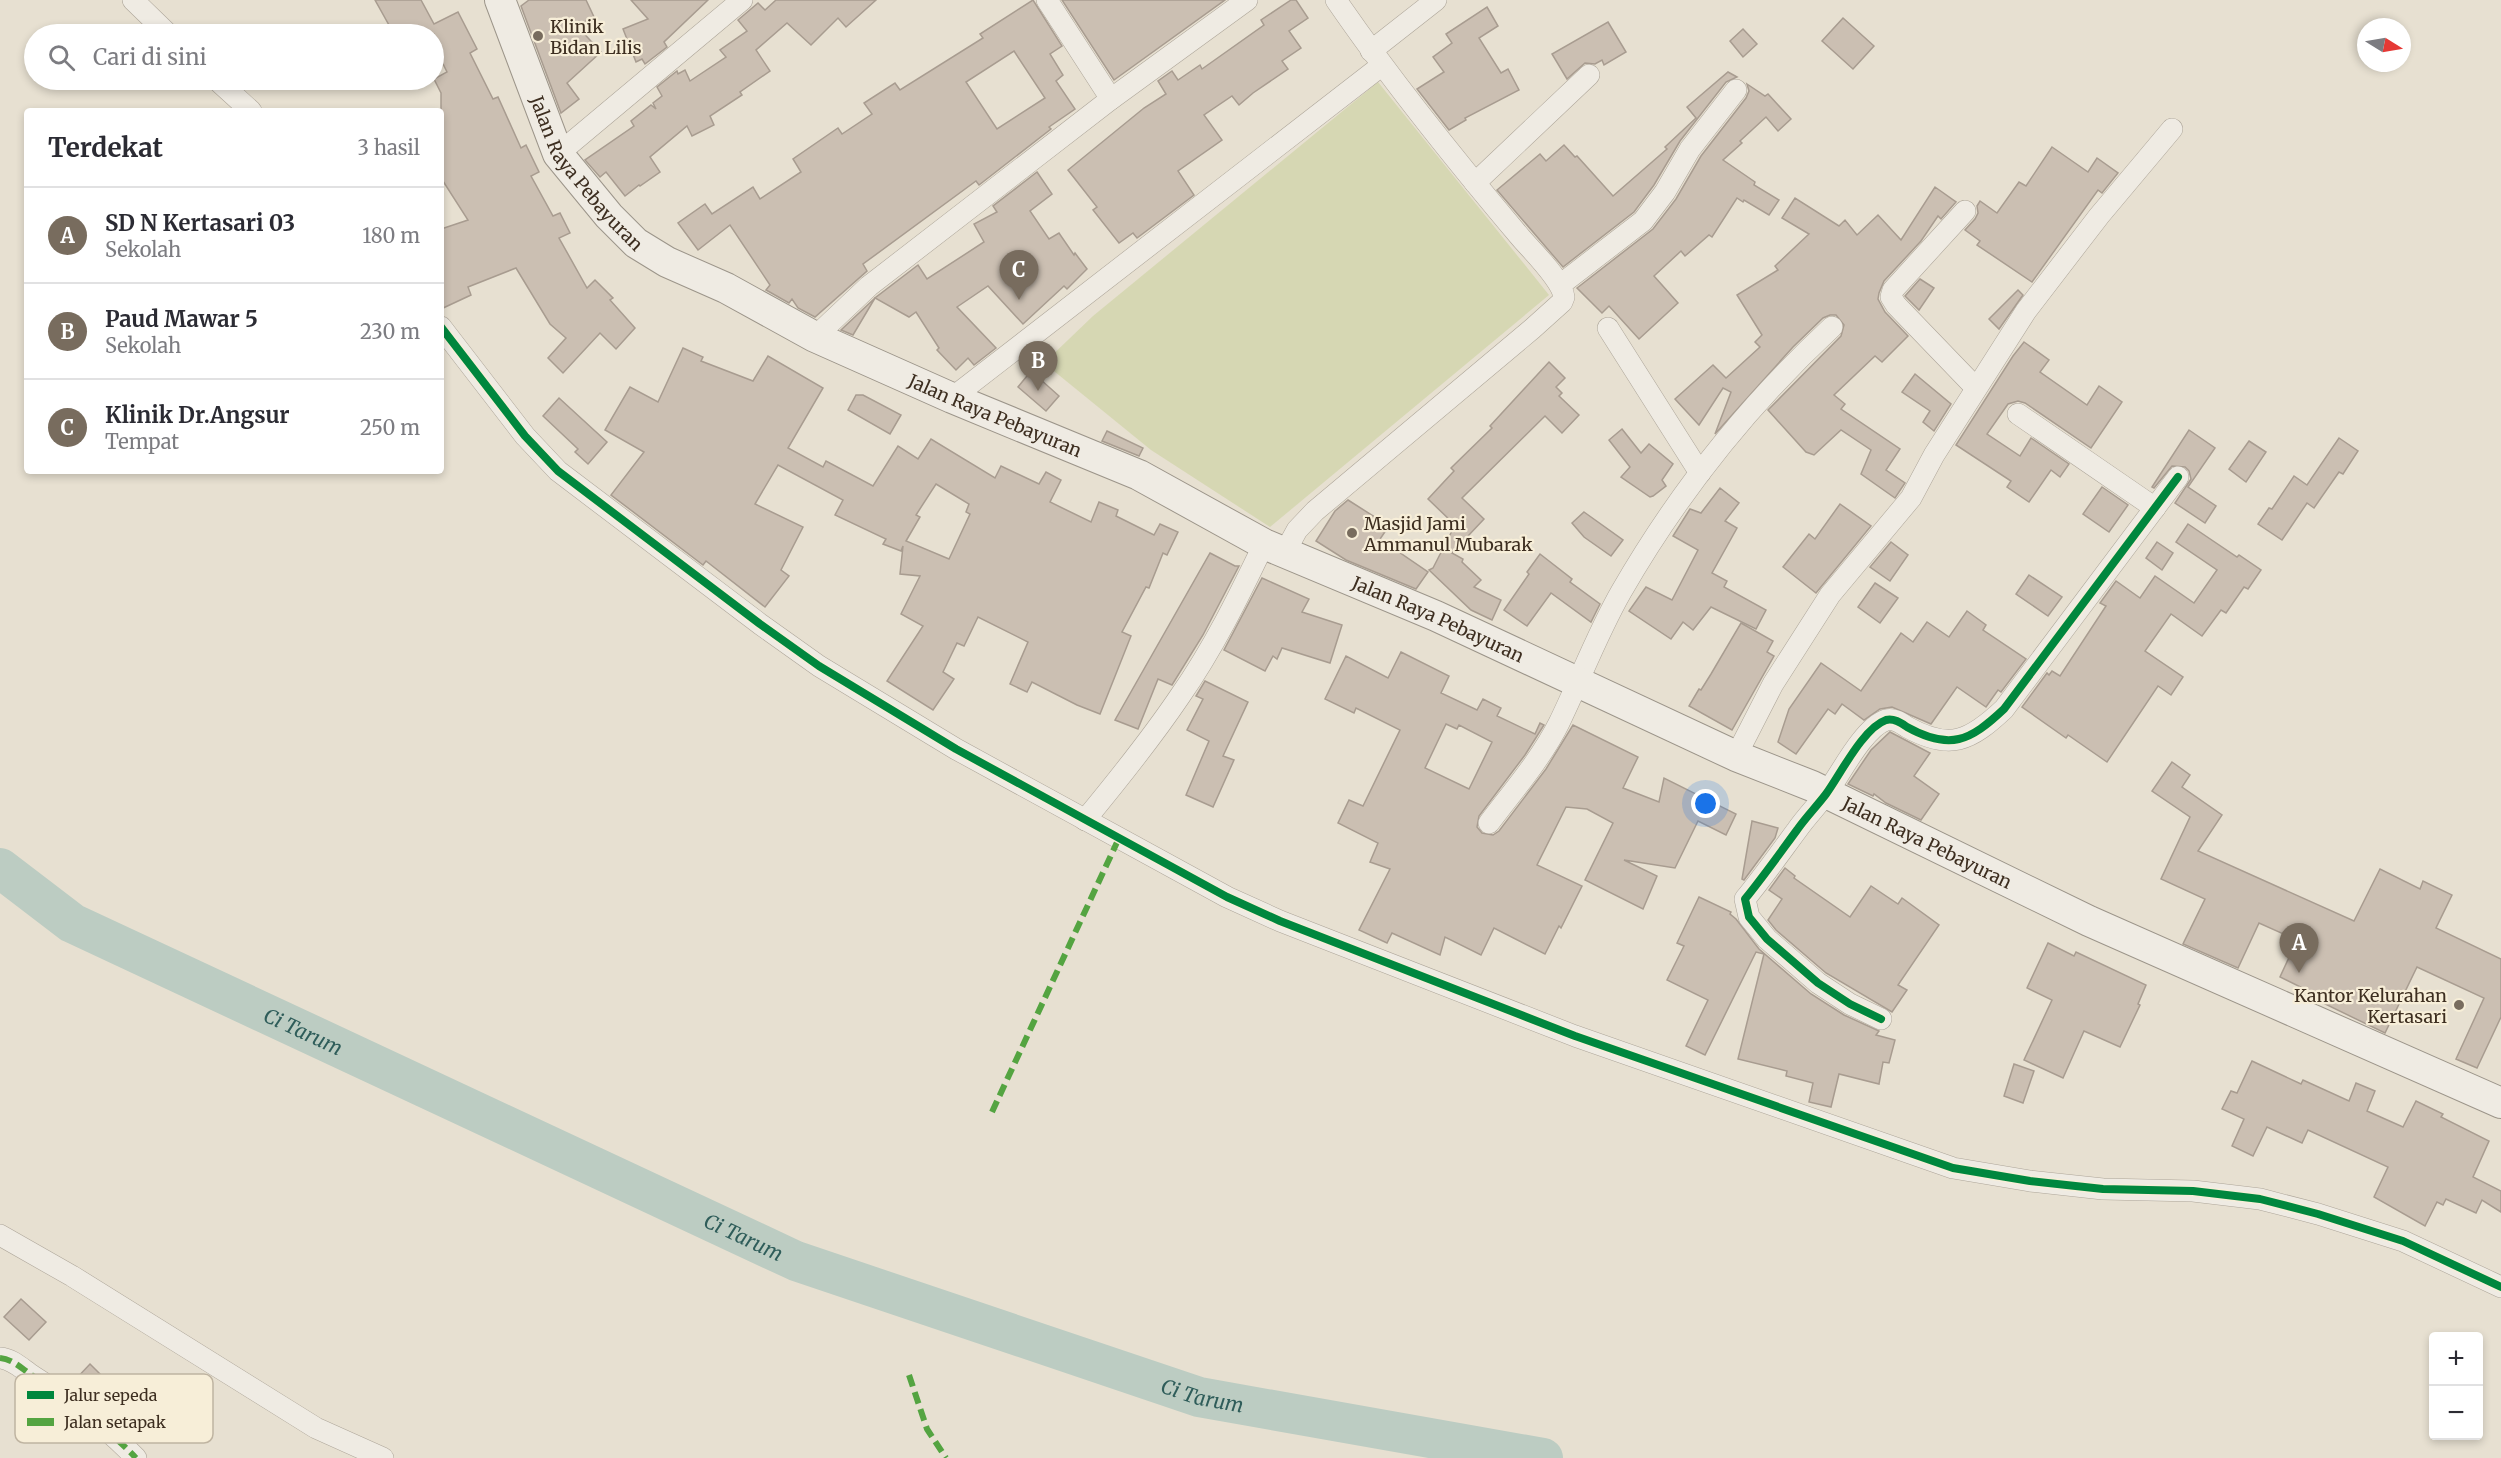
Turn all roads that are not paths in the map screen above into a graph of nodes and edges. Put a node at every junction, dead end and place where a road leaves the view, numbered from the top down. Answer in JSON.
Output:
{"nodes":[{"id":1,"x":133,"y":0,"type":"edge"},
{"id":2,"x":500,"y":0,"type":"edge"},
{"id":3,"x":742,"y":0,"type":"edge"},
{"id":4,"x":1047,"y":0,"type":"edge"},
{"id":5,"x":1247,"y":0,"type":"edge"},
{"id":6,"x":1336,"y":0,"type":"edge"},
{"id":7,"x":1436,"y":0,"type":"edge"},
{"id":8,"x":158,"y":24,"type":"edge"},
{"id":9,"x":1376,"y":58,"type":"junction"},
{"id":10,"x":1589,"y":75,"type":"dead end"},
{"id":11,"x":228,"y":90,"type":"edge"},
{"id":12,"x":1736,"y":90,"type":"dead end"},
{"id":13,"x":1111,"y":99,"type":"junction"},
{"id":14,"x":248,"y":108,"type":"edge"},
{"id":15,"x":2172,"y":129,"type":"dead end"},
{"id":16,"x":558,"y":154,"type":"junction"},
{"id":17,"x":1474,"y":183,"type":"junction"},
{"id":18,"x":1965,"y":211,"type":"dead end"},
{"id":19,"x":1560,"y":285,"type":"junction"},
{"id":20,"x":1832,"y":327,"type":"dead end"},
{"id":21,"x":1608,"y":328,"type":"dead end"},
{"id":22,"x":444,"y":331,"type":"edge"},
{"id":23,"x":815,"y":337,"type":"junction"},
{"id":24,"x":1975,"y":387,"type":"junction"},
{"id":25,"x":952,"y":398,"type":"junction"},
{"id":26,"x":2018,"y":414,"type":"dead end"},
{"id":27,"x":1700,"y":473,"type":"junction"},
{"id":28,"x":2178,"y":477,"type":"dead end"},
{"id":29,"x":2155,"y":508,"type":"junction"},
{"id":30,"x":1274,"y":548,"type":"junction"},
{"id":31,"x":1578,"y":680,"type":"junction"},
{"id":32,"x":1736,"y":756,"type":"junction"},
{"id":33,"x":1826,"y":794,"type":"junction"},
{"id":34,"x":1085,"y":820,"type":"junction"},
{"id":35,"x":1489,"y":823,"type":"dead end"},
{"id":36,"x":1881,"y":1019,"type":"dead end"},
{"id":37,"x":2501,"y":1103,"type":"edge"},
{"id":38,"x":0,"y":1235,"type":"edge"},
{"id":39,"x":2501,"y":1287,"type":"edge"},
{"id":40,"x":0,"y":1358,"type":"edge"},
{"id":41,"x":32,"y":1374,"type":"edge"},
{"id":42,"x":122,"y":1443,"type":"edge"},
{"id":43,"x":136,"y":1458,"type":"edge"},
{"id":44,"x":383,"y":1458,"type":"edge"}],
"edges":[{"from":1,"to":8,"type":"street"},
{"from":2,"to":16,"type":"main road","name":"Jalan Raya Pebayuran"},
{"from":3,"to":16,"type":"street"},
{"from":4,"to":13,"type":"street"},
{"from":5,"to":13,"type":"street"},
{"from":6,"to":9,"type":"street"},
{"from":7,"to":9,"type":"street"},
{"from":9,"to":17,"type":"street"},
{"from":9,"to":25,"type":"street"},
{"from":10,"to":17,"type":"street"},
{"from":11,"to":14,"type":"street"},
{"from":12,"to":19,"type":"street"},
{"from":13,"to":23,"type":"street"},
{"from":15,"to":24,"type":"street"},
{"from":16,"to":23,"type":"main road","name":"Jalan Raya Pebayuran"},
{"from":17,"to":19,"type":"street"},
{"from":18,"to":24,"type":"street"},
{"from":19,"to":30,"type":"street"},
{"from":20,"to":27,"type":"street"},
{"from":21,"to":27,"type":"street"},
{"from":22,"to":34,"type":"street"},
{"from":23,"to":25,"type":"main road","name":"Jalan Raya Pebayuran"},
{"from":24,"to":32,"type":"street"},
{"from":25,"to":30,"type":"main road","name":"Jalan Raya Pebayuran"},
{"from":26,"to":29,"type":"street"},
{"from":27,"to":31,"type":"street"},
{"from":28,"to":29,"type":"street"},
{"from":29,"to":33,"type":"street"},
{"from":30,"to":31,"type":"main road","name":"Jalan Raya Pebayuran"},
{"from":30,"to":34,"type":"street"},
{"from":31,"to":32,"type":"main road","name":"Jalan Raya Pebayuran"},
{"from":31,"to":35,"type":"street"},
{"from":32,"to":33,"type":"main road","name":"Jalan Raya Pebayuran"},
{"from":33,"to":36,"type":"street"},
{"from":33,"to":37,"type":"main road","name":"Jalan Raya Pebayuran"},
{"from":34,"to":39,"type":"street"},
{"from":38,"to":44,"type":"street"},
{"from":40,"to":41,"type":"street"},
{"from":42,"to":43,"type":"street"}]}
